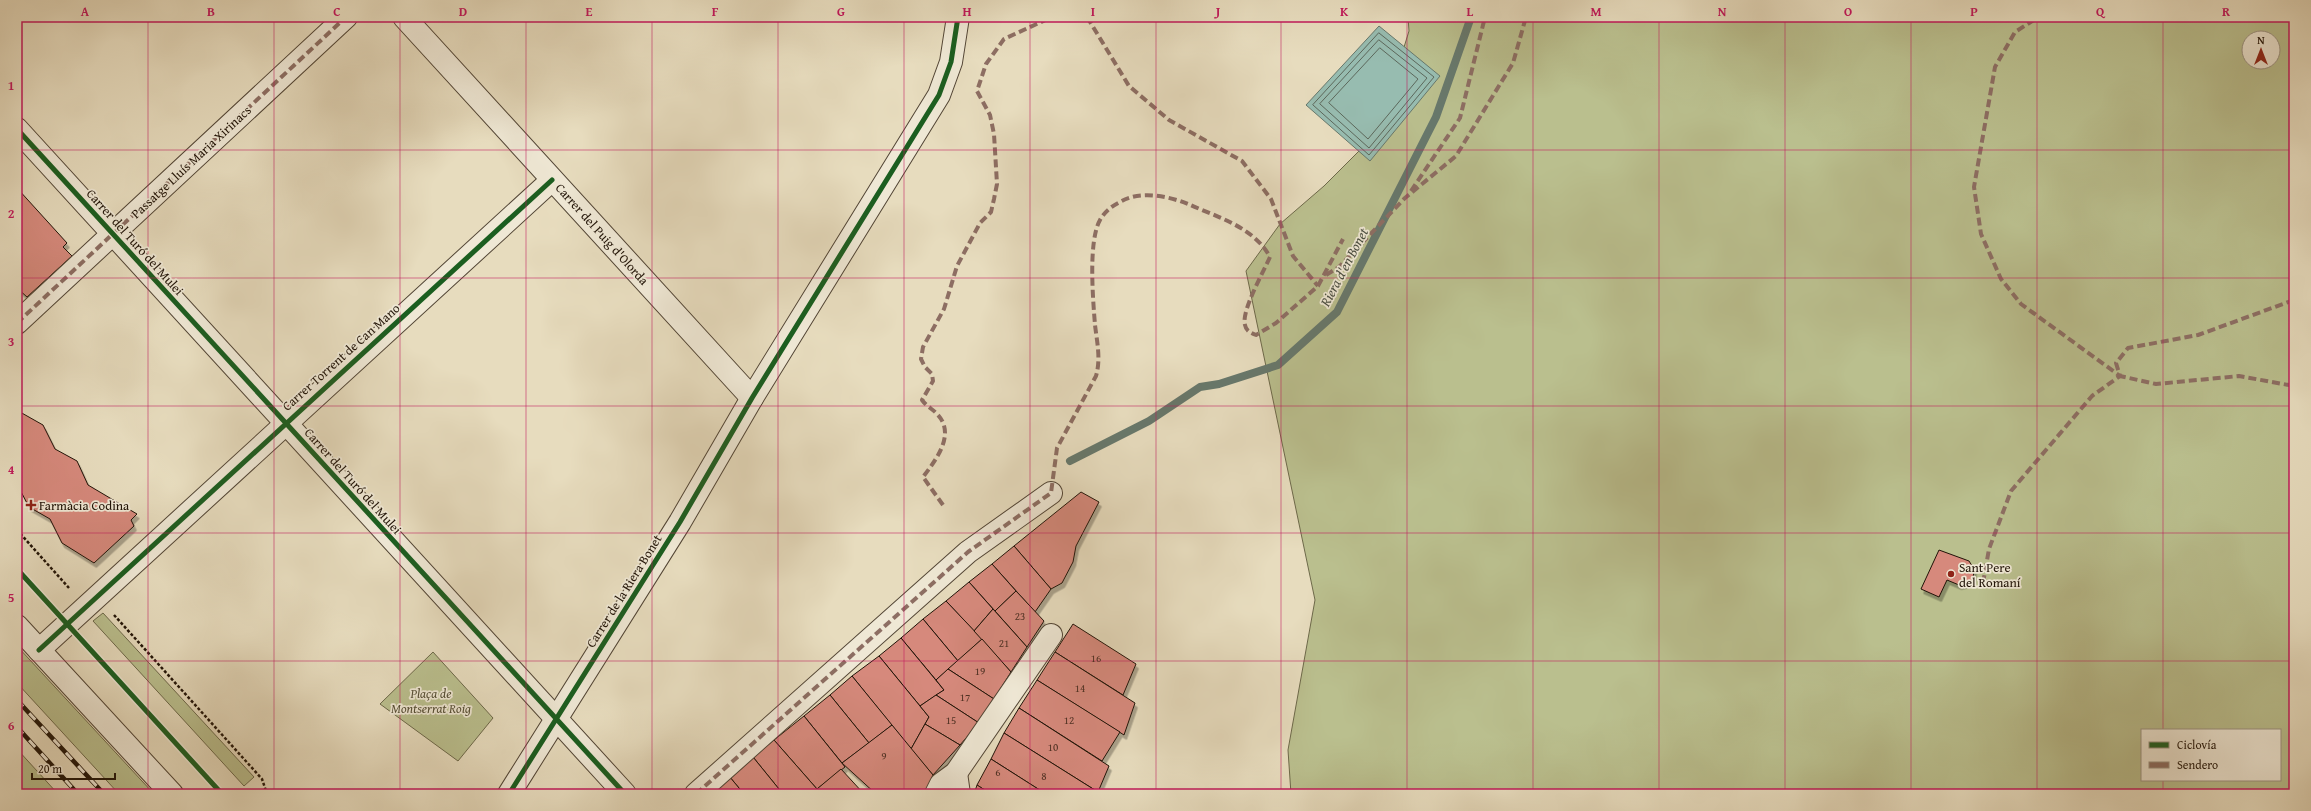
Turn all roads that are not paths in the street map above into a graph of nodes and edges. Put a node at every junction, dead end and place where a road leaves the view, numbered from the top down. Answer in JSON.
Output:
{"nodes":[{"id":1,"x":346,"y":17,"type":"edge"},
{"id":2,"x":404,"y":17,"type":"edge"},
{"id":3,"x":958,"y":17,"type":"edge"},
{"id":4,"x":17,"y":129,"type":"edge"},
{"id":5,"x":552,"y":180,"type":"junction"},
{"id":6,"x":113,"y":234,"type":"junction"},
{"id":7,"x":17,"y":323,"type":"edge"},
{"id":8,"x":752,"y":398,"type":"junction"},
{"id":9,"x":285,"y":422,"type":"junction"},
{"id":10,"x":1051,"y":493,"type":"dead end"},
{"id":11,"x":17,"y":626,"type":"edge"},
{"id":12,"x":1051,"y":635,"type":"dead end"},
{"id":13,"x":39,"y":650,"type":"junction"},
{"id":14,"x":556,"y":719,"type":"junction"},
{"id":15,"x":958,"y":784,"type":"edge"},
{"id":16,"x":172,"y":794,"type":"edge"},
{"id":17,"x":509,"y":794,"type":"edge"},
{"id":18,"x":625,"y":794,"type":"edge"},
{"id":19,"x":696,"y":794,"type":"edge"},
{"id":20,"x":936,"y":794,"type":"edge"}],
"edges":[{"from":1,"to":6,"type":"street","name":"Passatge Lluís Maria Xirinacs"},
{"from":2,"to":5,"type":"street","name":"Carrer del Puig d'Olorda"},
{"from":3,"to":8,"type":"street","name":"Carrer de la Riera Bonet"},
{"from":4,"to":6,"type":"street","name":"Carrer del Turó del Mulei"},
{"from":5,"to":8,"type":"street","name":"Carrer del Puig d'Olorda"},
{"from":5,"to":9,"type":"street","name":"Carrer Torrent de Can Mano"},
{"from":6,"to":7,"type":"street","name":"Passatge Lluís Maria Xirinacs"},
{"from":6,"to":9,"type":"street","name":"Carrer del Turó del Mulei"},
{"from":8,"to":14,"type":"street","name":"Carrer de la Riera Bonet"},
{"from":9,"to":13,"type":"street","name":"Carrer Torrent de Can Mano"},
{"from":9,"to":14,"type":"street","name":"Carrer del Turó del Mulei"},
{"from":10,"to":19,"type":"street"},
{"from":11,"to":13,"type":"street"},
{"from":12,"to":15,"type":"street"},
{"from":13,"to":16,"type":"street"},
{"from":14,"to":17,"type":"street","name":"Carrer de la Riera Bonet"},
{"from":14,"to":18,"type":"street","name":"Carrer del Turó del Mulei"},
{"from":15,"to":20,"type":"street"}]}
